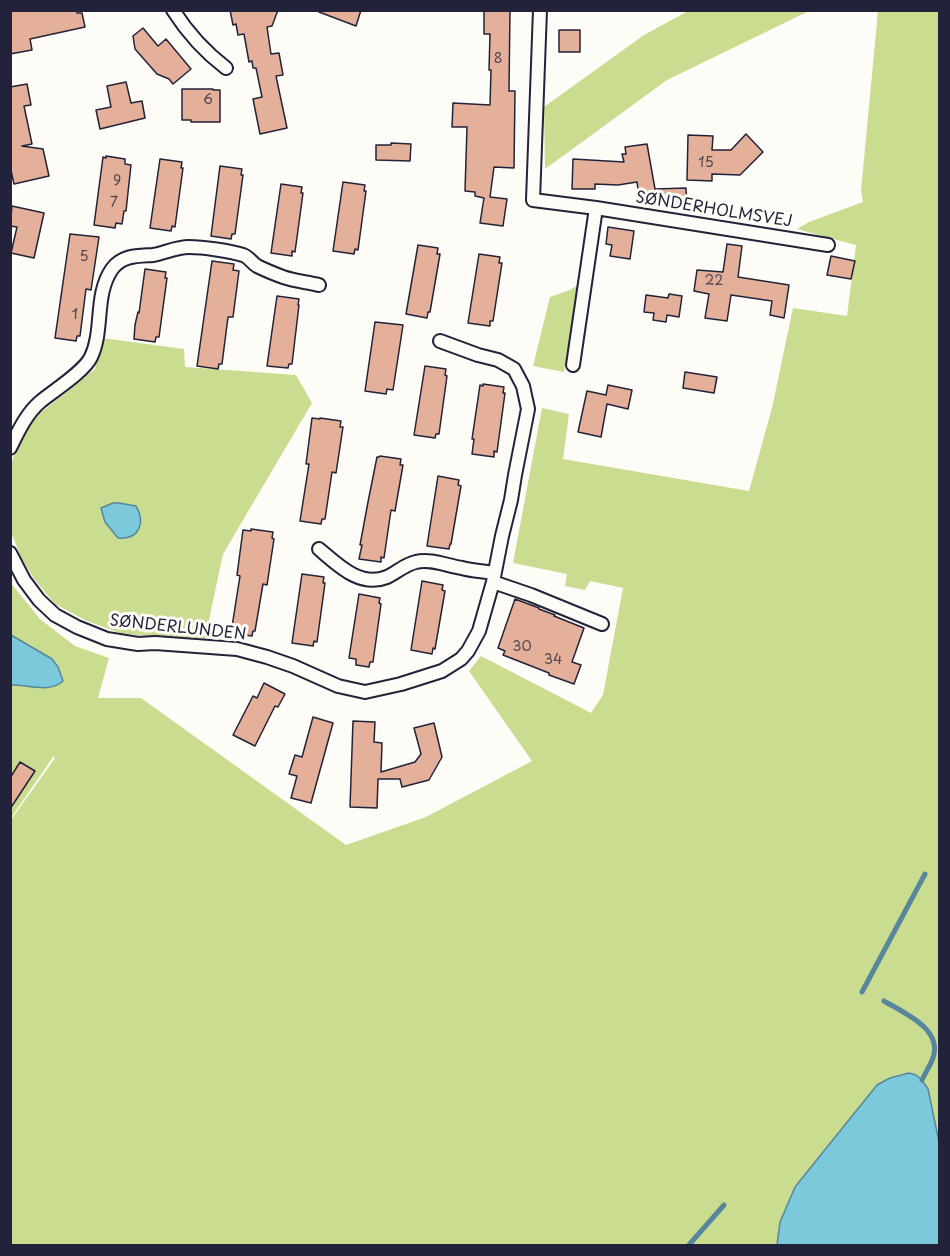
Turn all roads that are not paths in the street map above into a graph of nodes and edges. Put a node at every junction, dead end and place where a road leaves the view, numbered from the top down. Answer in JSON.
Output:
{"nodes":[{"id":1,"x":173,"y":10,"type":"edge"},
{"id":2,"x":540,"y":10,"type":"edge"},
{"id":3,"x":226,"y":68,"type":"dead end"},
{"id":4,"x":596,"y":208,"type":"junction"},
{"id":5,"x":828,"y":245,"type":"dead end"},
{"id":6,"x":319,"y":285,"type":"dead end"},
{"id":7,"x":440,"y":341,"type":"dead end"},
{"id":8,"x":573,"y":365,"type":"dead end"},
{"id":9,"x":10,"y":448,"type":"edge"},
{"id":10,"x":319,"y":549,"type":"dead end"},
{"id":11,"x":10,"y":553,"type":"edge"},
{"id":12,"x":493,"y":577,"type":"junction"},
{"id":13,"x":602,"y":624,"type":"dead end"}],
"edges":[{"from":1,"to":3,"type":"street"},
{"from":2,"to":4,"type":"street","name":"SØNDERHOLMSVEJ"},
{"from":4,"to":5,"type":"street","name":"SØNDERHOLMSVEJ"},
{"from":4,"to":8,"type":"street"},
{"from":6,"to":9,"type":"street"},
{"from":7,"to":12,"type":"street","name":"SØNDERLUNDEN"},
{"from":10,"to":12,"type":"street"},
{"from":11,"to":12,"type":"street","name":"SØNDERLUNDEN"},
{"from":12,"to":13,"type":"street"}]}
